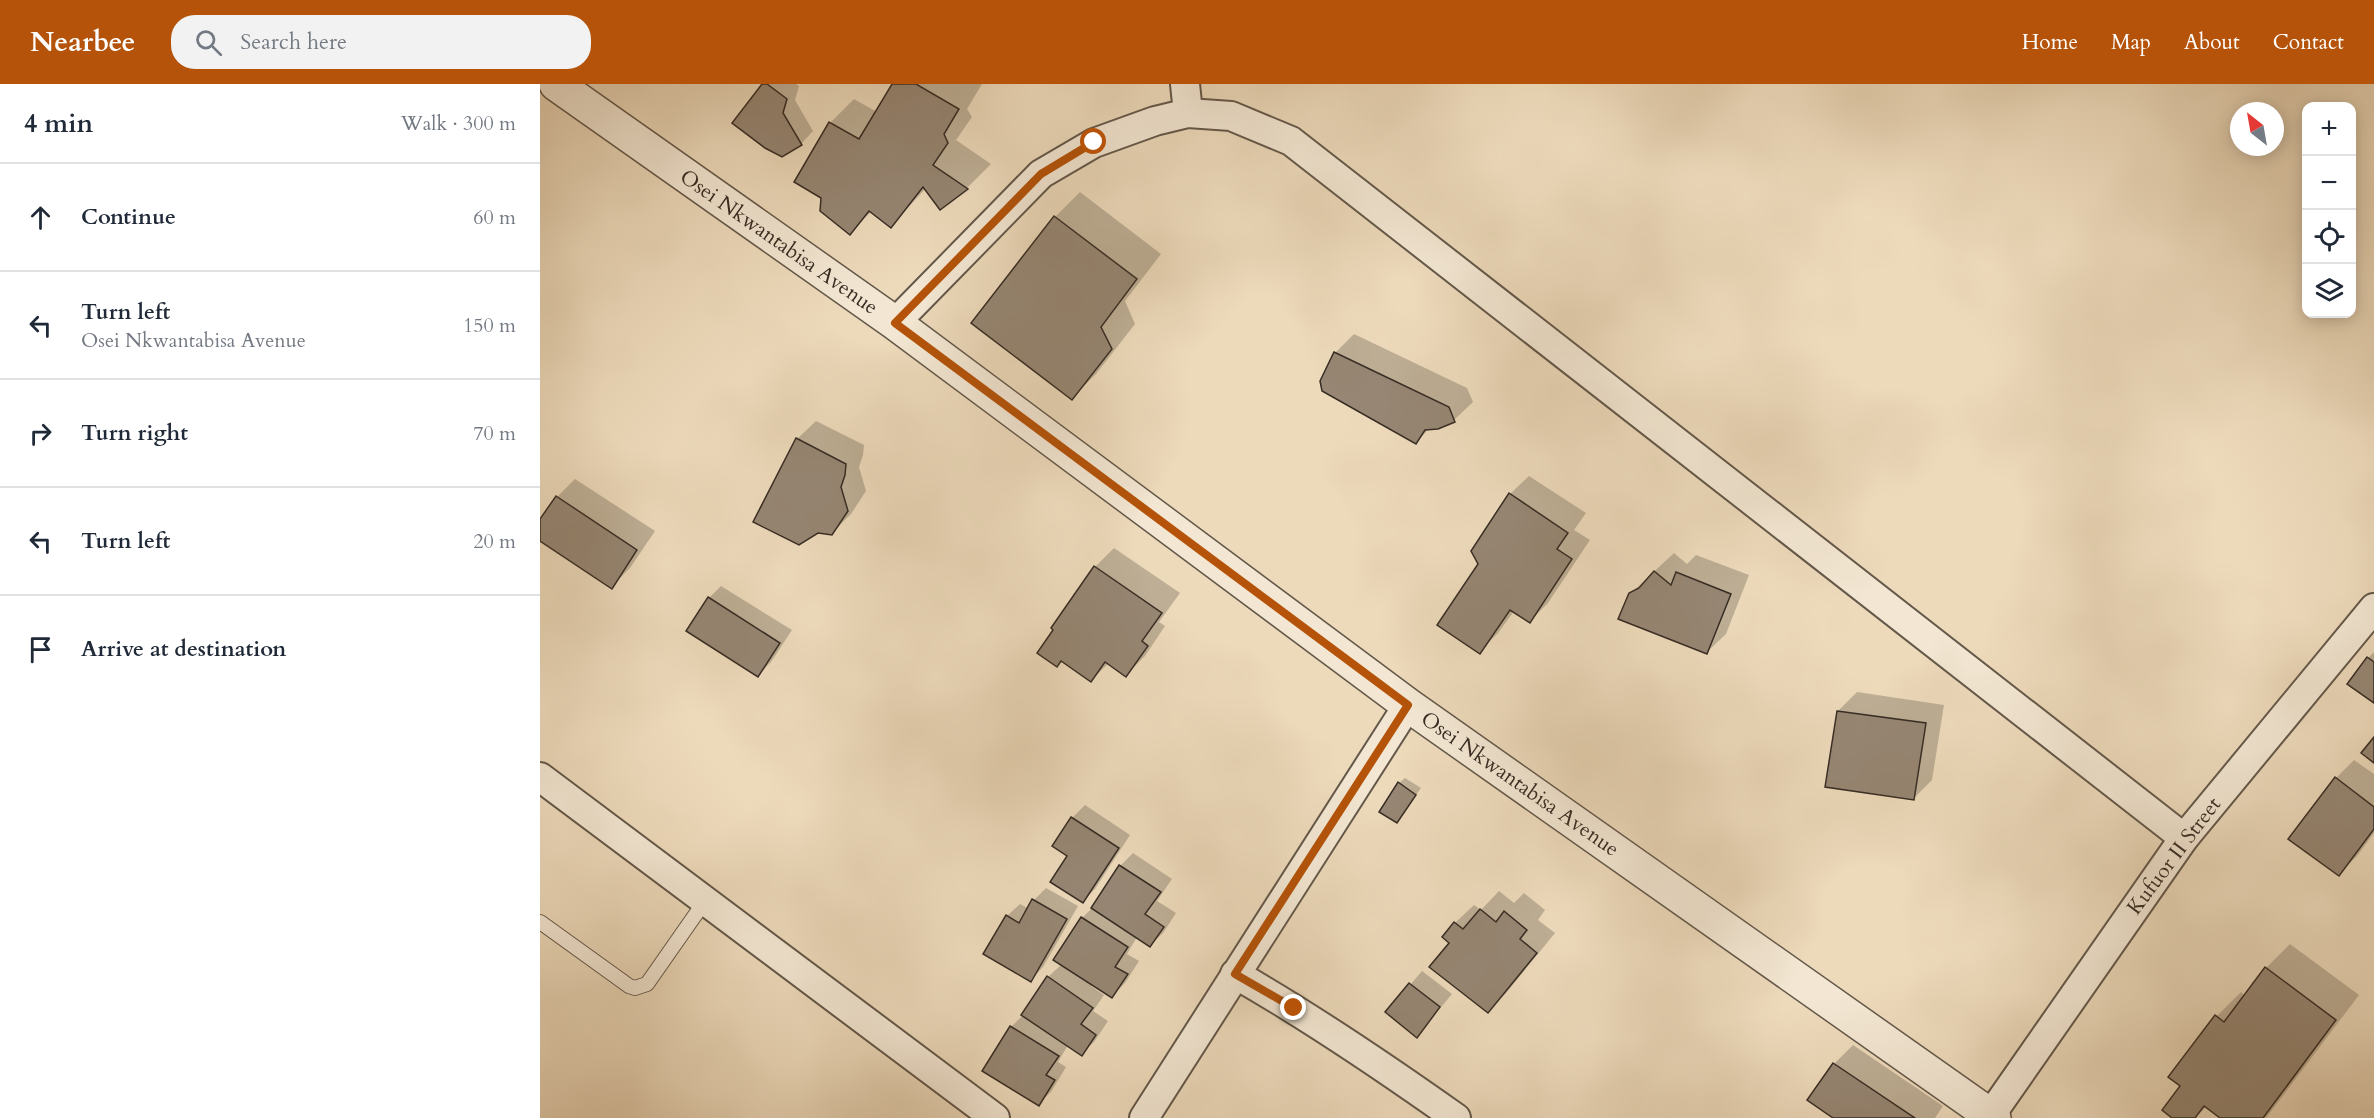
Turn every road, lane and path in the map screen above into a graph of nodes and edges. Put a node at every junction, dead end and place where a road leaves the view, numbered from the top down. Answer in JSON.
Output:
{"nodes":[{"id":1,"x":556,"y":84,"type":"edge"},
{"id":2,"x":1185,"y":84,"type":"edge"},
{"id":3,"x":1188,"y":113,"type":"junction"},
{"id":4,"x":895,"y":323,"type":"junction"},
{"id":5,"x":2374,"y":608,"type":"edge"},
{"id":6,"x":1408,"y":705,"type":"junction"},
{"id":7,"x":540,"y":777,"type":"edge"},
{"id":8,"x":2184,"y":838,"type":"junction"},
{"id":9,"x":705,"y":901,"type":"junction"},
{"id":10,"x":540,"y":922,"type":"edge"},
{"id":11,"x":1235,"y":974,"type":"junction"},
{"id":12,"x":1992,"y":1117,"type":"edge"},
{"id":13,"x":995,"y":1118,"type":"edge"},
{"id":14,"x":1144,"y":1118,"type":"edge"},
{"id":15,"x":1456,"y":1118,"type":"edge"}],
"edges":[{"from":1,"to":4,"type":"street","name":"Osei Nkwantabisa Avenue"},
{"from":2,"to":3,"type":"street"},
{"from":3,"to":4,"type":"street"},
{"from":3,"to":8,"type":"street"},
{"from":4,"to":6,"type":"street","name":"Osei Nkwantabisa Avenue"},
{"from":5,"to":8,"type":"street","name":"Kufuor II Street"},
{"from":6,"to":11,"type":"street"},
{"from":6,"to":12,"type":"street","name":"Osei Nkwantabisa Avenue"},
{"from":7,"to":9,"type":"street"},
{"from":8,"to":12,"type":"street","name":"Kufuor II Street"},
{"from":9,"to":10,"type":"lane"},
{"from":9,"to":13,"type":"street"},
{"from":11,"to":14,"type":"street"},
{"from":11,"to":15,"type":"street"}]}
